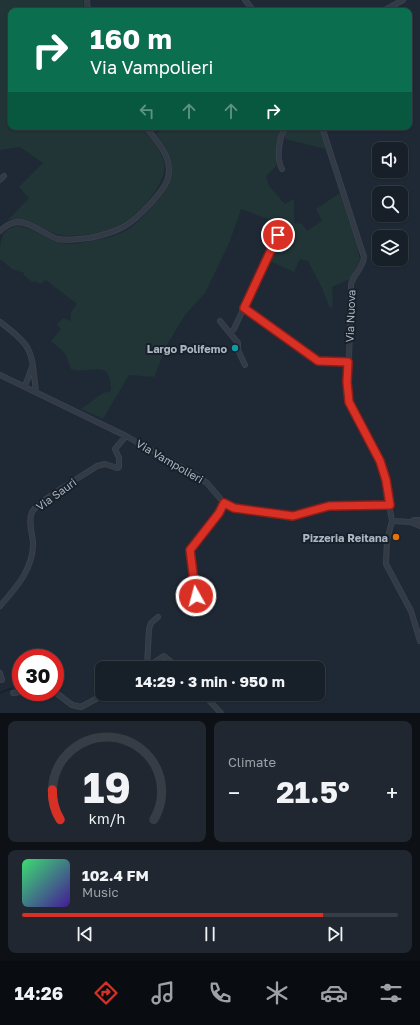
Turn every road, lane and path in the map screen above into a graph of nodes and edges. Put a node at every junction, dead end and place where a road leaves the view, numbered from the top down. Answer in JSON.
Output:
{"nodes":[{"id":1,"x":403,"y":0,"type":"edge"},
{"id":2,"x":388,"y":8,"type":"edge"},
{"id":3,"x":148,"y":130,"type":"edge"},
{"id":4,"x":284,"y":130,"type":"edge"},
{"id":5,"x":323,"y":130,"type":"edge"},
{"id":6,"x":282,"y":169,"type":"dead end"},
{"id":7,"x":4,"y":176,"type":"dead end"},
{"id":8,"x":0,"y":180,"type":"edge"},
{"id":9,"x":0,"y":231,"type":"edge"},
{"id":10,"x":278,"y":235,"type":"dead end"},
{"id":11,"x":244,"y":308,"type":"junction"},
{"id":12,"x":220,"y":321,"type":"dead end"},
{"id":13,"x":0,"y":322,"type":"edge"},
{"id":14,"x":230,"y":333,"type":"junction"},
{"id":15,"x":348,"y":362,"type":"junction"},
{"id":16,"x":245,"y":365,"type":"dead end"},
{"id":17,"x":33,"y":366,"type":"junction"},
{"id":18,"x":0,"y":375,"type":"edge"},
{"id":19,"x":25,"y":386,"type":"junction"},
{"id":20,"x":36,"y":392,"type":"junction"},
{"id":21,"x":126,"y":436,"type":"junction"},
{"id":22,"x":224,"y":503,"type":"junction"},
{"id":23,"x":390,"y":505,"type":"junction"},
{"id":24,"x":420,"y":520,"type":"edge"},
{"id":25,"x":392,"y":521,"type":"junction"},
{"id":26,"x":411,"y":522,"type":"junction"},
{"id":27,"x":420,"y":526,"type":"edge"},
{"id":28,"x":192,"y":602,"type":"dead end"},
{"id":29,"x":0,"y":606,"type":"edge"},
{"id":30,"x":158,"y":617,"type":"dead end"},
{"id":31,"x":420,"y":640,"type":"edge"},
{"id":32,"x":146,"y":661,"type":"edge"},
{"id":33,"x":156,"y":661,"type":"edge"},
{"id":34,"x":172,"y":661,"type":"edge"},
{"id":35,"x":0,"y":672,"type":"edge"},
{"id":36,"x":2,"y":680,"type":"dead end"},
{"id":37,"x":64,"y":699,"type":"edge"},
{"id":38,"x":95,"y":699,"type":"edge"},
{"id":39,"x":210,"y":701,"type":"edge"},
{"id":40,"x":221,"y":713,"type":"edge"}],
"edges":[{"from":1,"to":2,"type":"street"},
{"from":3,"to":9,"type":"street"},
{"from":4,"to":6,"type":"street"},
{"from":5,"to":15,"type":"street","name":"Via Nuova"},
{"from":7,"to":8,"type":"street"},
{"from":10,"to":11,"type":"street"},
{"from":11,"to":14,"type":"street"},
{"from":11,"to":15,"type":"street"},
{"from":12,"to":14,"type":"street"},
{"from":13,"to":17,"type":"street"},
{"from":14,"to":16,"type":"street"},
{"from":15,"to":23,"type":"street","name":"Via Nuova"},
{"from":17,"to":19,"type":"street"},
{"from":17,"to":20,"type":"street"},
{"from":18,"to":19,"type":"street","name":"Via Vampolieri"},
{"from":19,"to":20,"type":"street","name":"Via Vampolieri"},
{"from":20,"to":21,"type":"street","name":"Via Vampolieri"},
{"from":21,"to":22,"type":"street","name":"Via Vampolieri"},
{"from":21,"to":29,"type":"street","name":"Via Sauri"},
{"from":22,"to":23,"type":"street","name":"Via Vampolieri"},
{"from":22,"to":28,"type":"street"},
{"from":23,"to":25,"type":"street","name":"Via Nuova"},
{"from":24,"to":26,"type":"street"},
{"from":25,"to":26,"type":"street"},
{"from":25,"to":31,"type":"street"},
{"from":26,"to":27,"type":"street"},
{"from":30,"to":32,"type":"street"},
{"from":33,"to":34,"type":"street"},
{"from":35,"to":36,"type":"street"},
{"from":37,"to":38,"type":"street"},
{"from":39,"to":40,"type":"street"}]}
